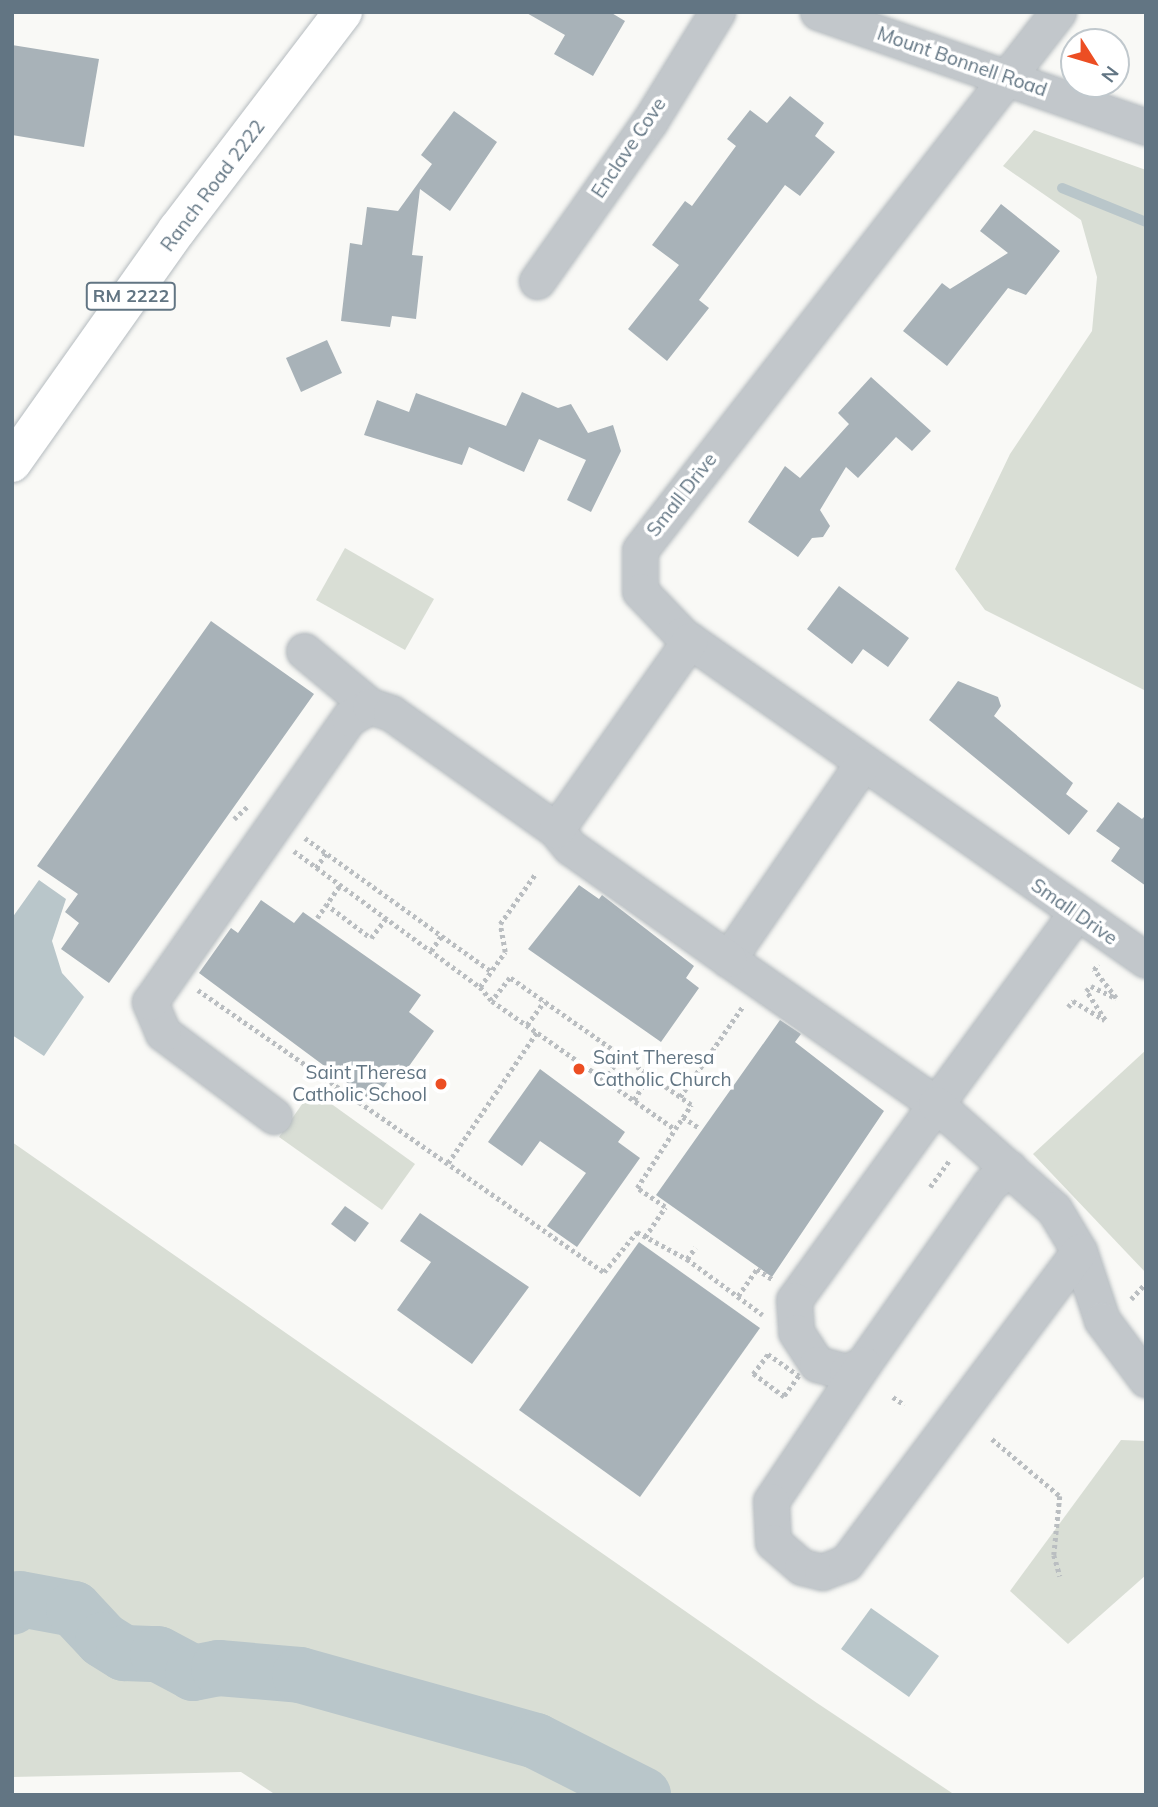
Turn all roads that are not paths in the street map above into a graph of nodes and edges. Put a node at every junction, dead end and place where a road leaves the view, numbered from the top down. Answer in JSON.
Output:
{"nodes":[{"id":1,"x":343,"y":12,"type":"edge"},
{"id":2,"x":717,"y":12,"type":"edge"},
{"id":3,"x":818,"y":12,"type":"edge"},
{"id":4,"x":1058,"y":12,"type":"edge"},
{"id":5,"x":1007,"y":76,"type":"junction"},
{"id":6,"x":1146,"y":127,"type":"edge"},
{"id":7,"x":537,"y":281,"type":"dead end"},
{"id":8,"x":12,"y":463,"type":"edge"},
{"id":9,"x":690,"y":640,"type":"junction"},
{"id":10,"x":304,"y":651,"type":"dead end"},
{"id":11,"x":370,"y":706,"type":"junction"},
{"id":12,"x":862,"y":764,"type":"junction"},
{"id":13,"x":556,"y":830,"type":"junction"},
{"id":14,"x":1076,"y":913,"type":"junction"},
{"id":15,"x":728,"y":959,"type":"junction"},
{"id":16,"x":1146,"y":960,"type":"edge"},
{"id":17,"x":936,"y":1104,"type":"junction"},
{"id":18,"x":274,"y":1116,"type":"dead end"},
{"id":19,"x":1009,"y":1168,"type":"junction"},
{"id":20,"x":1079,"y":1251,"type":"junction"},
{"id":21,"x":863,"y":1364,"type":"junction"},
{"id":22,"x":1146,"y":1380,"type":"edge"}],
"edges":[{"from":1,"to":8,"type":"main road","name":"Ranch Road 2222","number":"RM 2222"},
{"from":2,"to":7,"type":"street","name":"Enclave Cove"},
{"from":3,"to":5,"type":"street","name":"Mount Bonnell Road"},
{"from":4,"to":5,"type":"street","name":"Small Drive"},
{"from":5,"to":6,"type":"street","name":"Mount Bonnell Road"},
{"from":5,"to":9,"type":"street","name":"Small Drive"},
{"from":9,"to":12,"type":"street","name":"Small Drive"},
{"from":9,"to":13,"type":"street"},
{"from":10,"to":11,"type":"street"},
{"from":11,"to":13,"type":"street"},
{"from":11,"to":18,"type":"street"},
{"from":12,"to":14,"type":"street","name":"Small Drive"},
{"from":12,"to":15,"type":"street"},
{"from":13,"to":15,"type":"street"},
{"from":14,"to":16,"type":"street","name":"Small Drive"},
{"from":14,"to":17,"type":"street"},
{"from":15,"to":17,"type":"street"},
{"from":17,"to":19,"type":"street"},
{"from":17,"to":21,"type":"street"},
{"from":19,"to":20,"type":"street"},
{"from":19,"to":21,"type":"street"},
{"from":20,"to":21,"type":"street"},
{"from":20,"to":22,"type":"street"}]}
